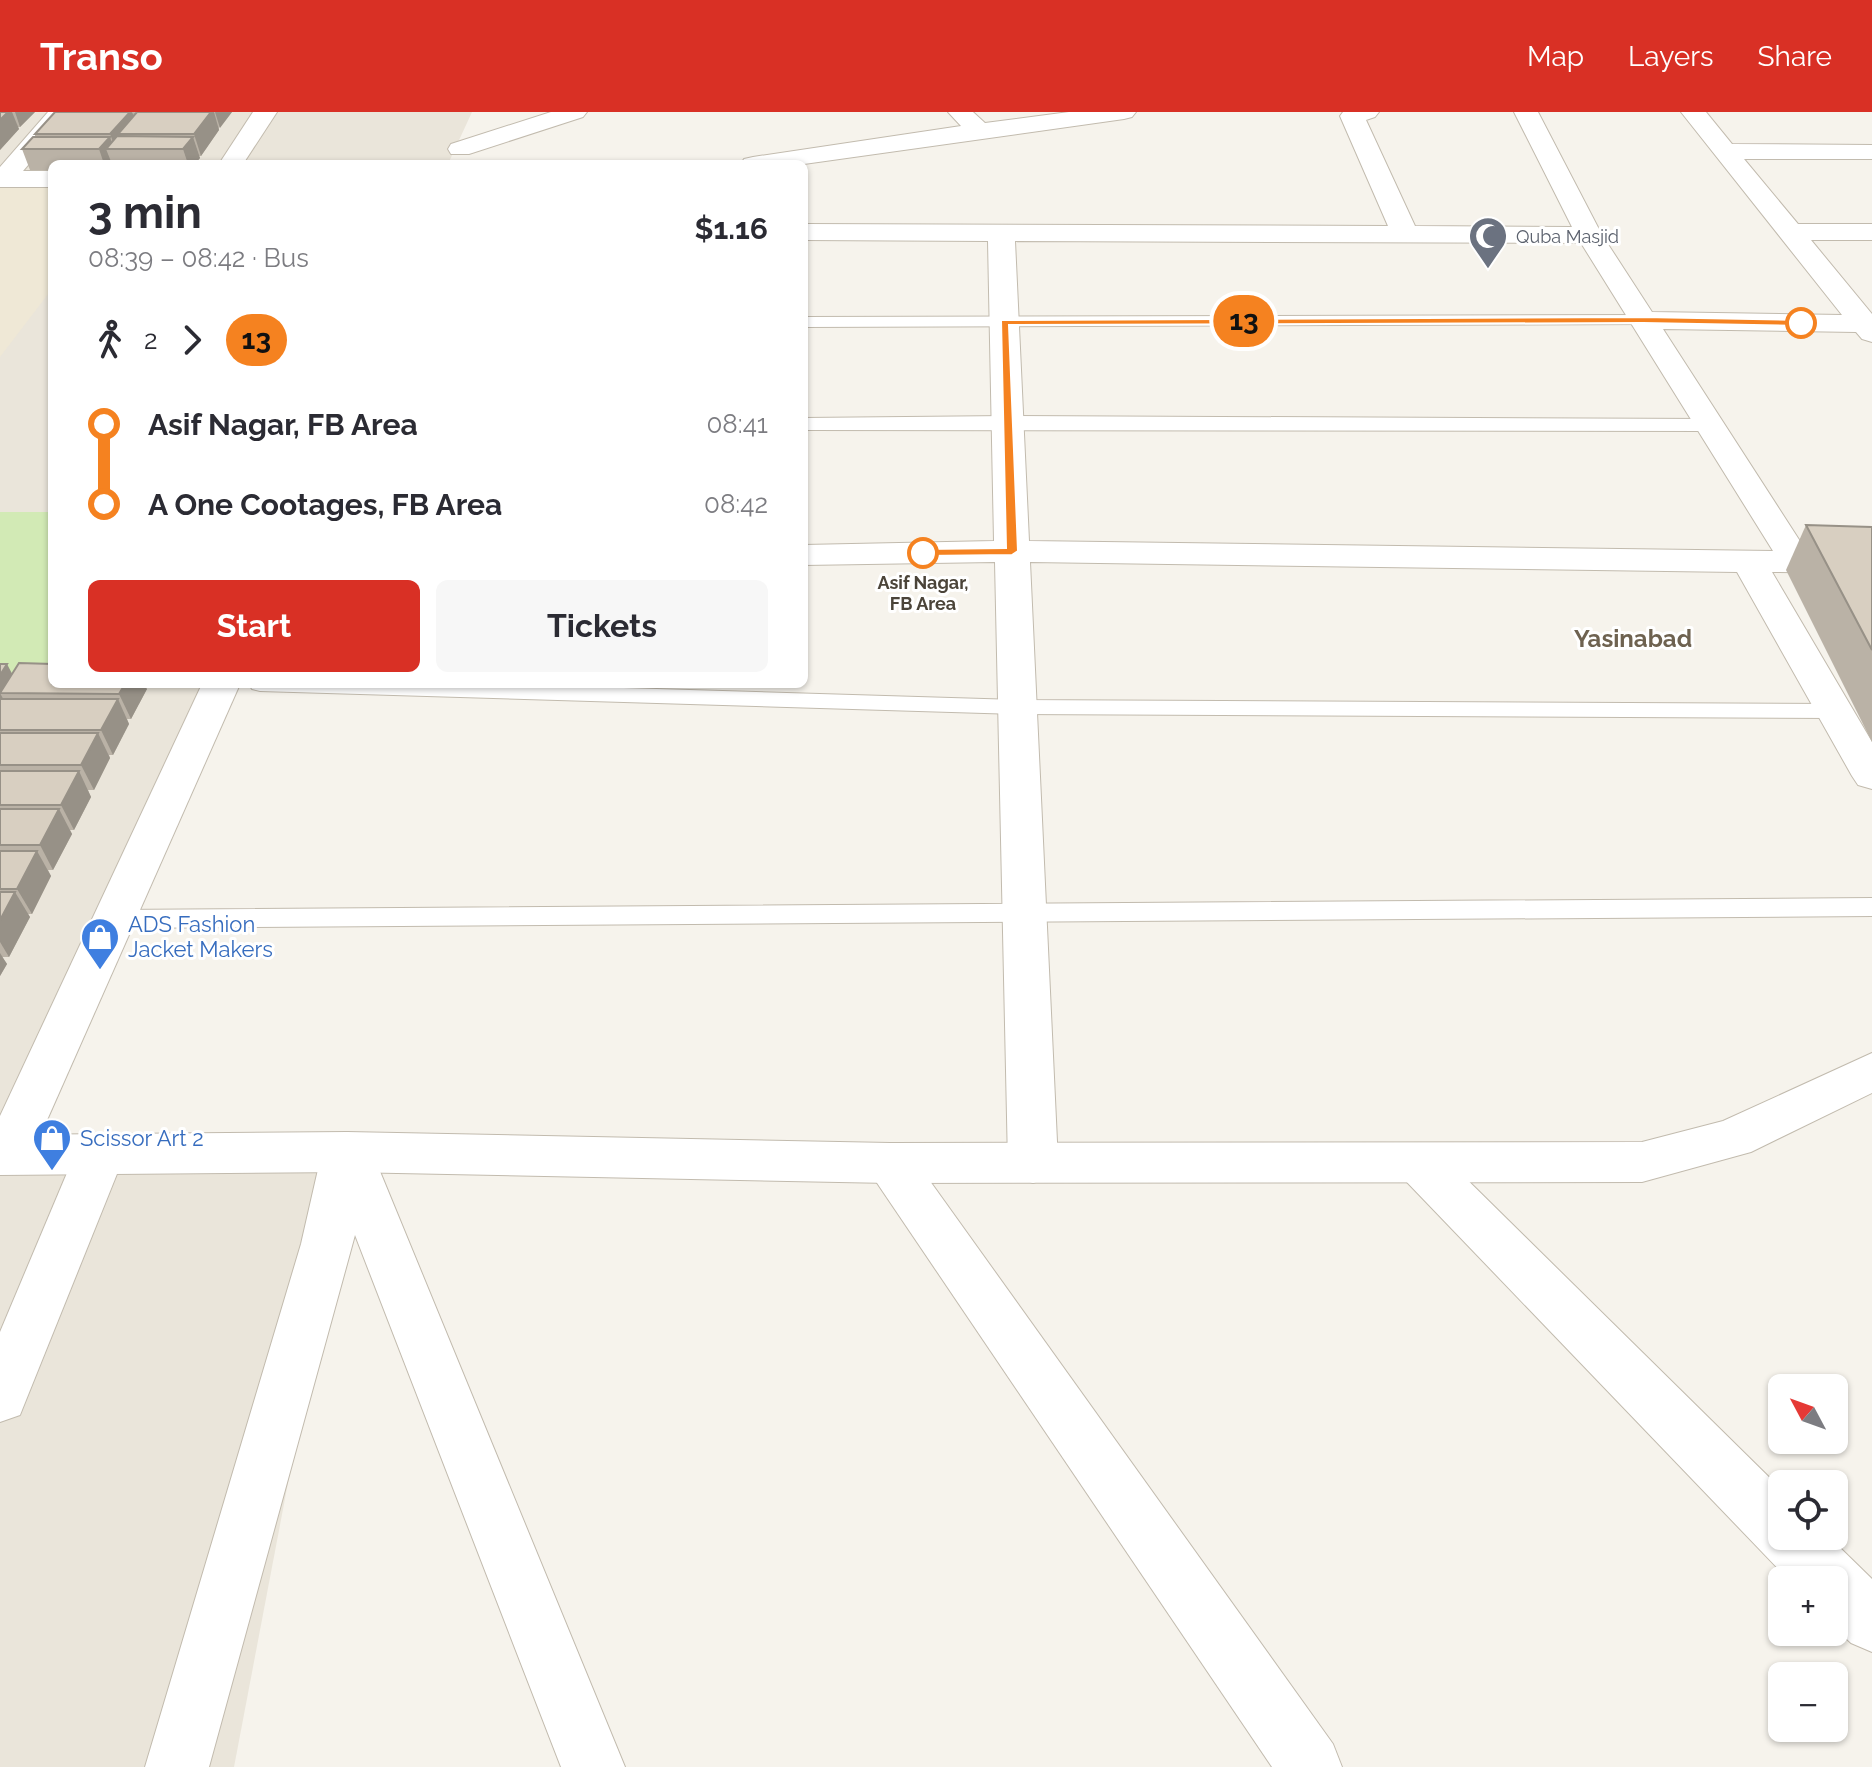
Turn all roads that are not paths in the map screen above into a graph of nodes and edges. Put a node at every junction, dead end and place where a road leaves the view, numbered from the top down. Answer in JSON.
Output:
{"nodes":[{"id":1,"x":61,"y":112,"type":"edge"},
{"id":2,"x":265,"y":112,"type":"edge"},
{"id":3,"x":575,"y":112,"type":"edge"},
{"id":4,"x":960,"y":112,"type":"edge"},
{"id":5,"x":1116,"y":112,"type":"edge"},
{"id":6,"x":1367,"y":112,"type":"edge"},
{"id":7,"x":1526,"y":112,"type":"edge"},
{"id":8,"x":1693,"y":112,"type":"edge"},
{"id":9,"x":472,"y":124,"type":"dead end"},
{"id":10,"x":979,"y":131,"type":"junction"},
{"id":11,"x":1725,"y":151,"type":"junction"},
{"id":12,"x":1872,"y":152,"type":"edge"},
{"id":13,"x":458,"y":156,"type":"edge"},
{"id":14,"x":234,"y":160,"type":"edge"},
{"id":15,"x":780,"y":160,"type":"edge"},
{"id":16,"x":1,"y":179,"type":"edge"},
{"id":17,"x":48,"y":179,"type":"edge"},
{"id":18,"x":808,"y":232,"type":"edge"},
{"id":19,"x":1791,"y":232,"type":"junction"},
{"id":20,"x":1872,"y":232,"type":"edge"},
{"id":21,"x":1001,"y":233,"type":"junction"},
{"id":22,"x":1405,"y":234,"type":"junction"},
{"id":23,"x":1589,"y":235,"type":"junction"},
{"id":24,"x":1643,"y":320,"type":"junction"},
{"id":25,"x":808,"y":322,"type":"edge"},
{"id":26,"x":1004,"y":322,"type":"junction"},
{"id":27,"x":1870,"y":327,"type":"edge"},
{"id":28,"x":1007,"y":422,"type":"junction"},
{"id":29,"x":808,"y":424,"type":"edge"},
{"id":30,"x":1710,"y":425,"type":"junction"},
{"id":31,"x":1012,"y":551,"type":"junction"},
{"id":32,"x":808,"y":555,"type":"edge"},
{"id":33,"x":1748,"y":560,"type":"junction"},
{"id":34,"x":1796,"y":561,"type":"junction"},
{"id":35,"x":1872,"y":563,"type":"edge"},
{"id":36,"x":219,"y":688,"type":"edge"},
{"id":37,"x":392,"y":688,"type":"edge"},
{"id":38,"x":1017,"y":707,"type":"junction"},
{"id":39,"x":1835,"y":711,"type":"junction"},
{"id":40,"x":1872,"y":776,"type":"edge"},
{"id":41,"x":1872,"y":907,"type":"edge"},
{"id":42,"x":1024,"y":913,"type":"junction"},
{"id":43,"x":114,"y":919,"type":"junction"},
{"id":44,"x":1868,"y":1080,"type":"edge"},
{"id":45,"x":347,"y":1152,"type":"junction"},
{"id":46,"x":4,"y":1154,"type":"edge"},
{"id":47,"x":100,"y":1154,"type":"junction"},
{"id":48,"x":890,"y":1163,"type":"junction"},
{"id":49,"x":1033,"y":1163,"type":"junction"},
{"id":50,"x":1419,"y":1163,"type":"junction"},
{"id":51,"x":0,"y":1397,"type":"edge"},
{"id":52,"x":1768,"y":1517,"type":"edge"},
{"id":53,"x":1801,"y":1550,"type":"edge"},
{"id":54,"x":1816,"y":1566,"type":"edge"},
{"id":55,"x":1848,"y":1598,"type":"edge"},
{"id":56,"x":1872,"y":1622,"type":"edge"},
{"id":57,"x":177,"y":1767,"type":"edge"},
{"id":58,"x":593,"y":1767,"type":"edge"},
{"id":59,"x":1310,"y":1767,"type":"edge"}],
"edges":[{"from":1,"to":16,"type":"street"},
{"from":2,"to":14,"type":"street"},
{"from":3,"to":13,"type":"street"},
{"from":4,"to":10,"type":"street"},
{"from":5,"to":10,"type":"street"},
{"from":6,"to":22,"type":"street"},
{"from":7,"to":23,"type":"street"},
{"from":8,"to":11,"type":"street"},
{"from":9,"to":13,"type":"street"},
{"from":10,"to":15,"type":"street"},
{"from":11,"to":12,"type":"street"},
{"from":11,"to":19,"type":"street"},
{"from":16,"to":17,"type":"street"},
{"from":18,"to":21,"type":"street"},
{"from":19,"to":20,"type":"street"},
{"from":19,"to":27,"type":"street"},
{"from":21,"to":22,"type":"street"},
{"from":21,"to":26,"type":"street"},
{"from":22,"to":23,"type":"street"},
{"from":23,"to":24,"type":"street"},
{"from":24,"to":26,"type":"lane"},
{"from":24,"to":27,"type":"street"},
{"from":24,"to":30,"type":"street"},
{"from":25,"to":26,"type":"lane"},
{"from":26,"to":28,"type":"street"},
{"from":28,"to":29,"type":"lane"},
{"from":28,"to":30,"type":"lane"},
{"from":28,"to":31,"type":"street"},
{"from":30,"to":34,"type":"street"},
{"from":31,"to":32,"type":"street"},
{"from":31,"to":33,"type":"street"},
{"from":31,"to":38,"type":"street"},
{"from":33,"to":34,"type":"street"},
{"from":33,"to":39,"type":"street"},
{"from":34,"to":35,"type":"street"},
{"from":36,"to":43,"type":"street"},
{"from":37,"to":38,"type":"lane"},
{"from":38,"to":39,"type":"lane"},
{"from":38,"to":42,"type":"street"},
{"from":39,"to":40,"type":"street"},
{"from":41,"to":42,"type":"lane"},
{"from":42,"to":43,"type":"lane"},
{"from":42,"to":49,"type":"street"},
{"from":43,"to":46,"type":"street"},
{"from":44,"to":50,"type":"street"},
{"from":45,"to":47,"type":"street"},
{"from":45,"to":48,"type":"street"},
{"from":45,"to":57,"type":"street"},
{"from":45,"to":58,"type":"street"},
{"from":46,"to":47,"type":"street"},
{"from":47,"to":51,"type":"street"},
{"from":48,"to":49,"type":"street"},
{"from":48,"to":59,"type":"street"},
{"from":49,"to":50,"type":"street"},
{"from":50,"to":52,"type":"street"},
{"from":53,"to":54,"type":"street"},
{"from":55,"to":56,"type":"street"}]}
